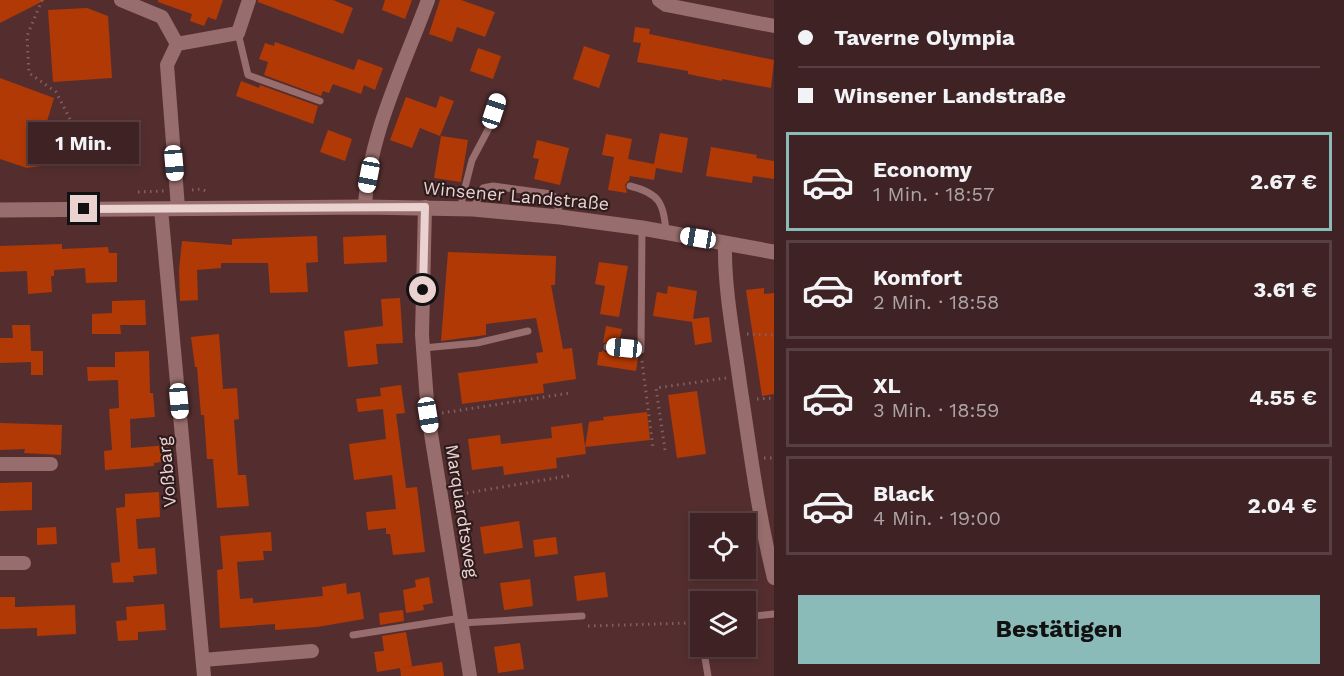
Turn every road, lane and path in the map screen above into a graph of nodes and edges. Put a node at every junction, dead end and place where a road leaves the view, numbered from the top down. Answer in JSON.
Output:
{"nodes":[{"id":1,"x":42,"y":0,"type":"edge"},
{"id":2,"x":121,"y":0,"type":"edge"},
{"id":3,"x":249,"y":0,"type":"edge"},
{"id":4,"x":428,"y":0,"type":"edge"},
{"id":5,"x":658,"y":0,"type":"edge"},
{"id":6,"x":774,"y":26,"type":"edge"},
{"id":7,"x":238,"y":33,"type":"junction"},
{"id":8,"x":177,"y":44,"type":"junction"},
{"id":9,"x":499,"y":96,"type":"dead end"},
{"id":10,"x":320,"y":101,"type":"dead end"},
{"id":11,"x":70,"y":119,"type":"dead end"},
{"id":12,"x":630,"y":186,"type":"dead end"},
{"id":13,"x":365,"y":207,"type":"junction"},
{"id":14,"x":425,"y":207,"type":"junction"},
{"id":15,"x":161,"y":208,"type":"junction"},
{"id":16,"x":178,"y":208,"type":"junction"},
{"id":17,"x":468,"y":208,"type":"junction"},
{"id":18,"x":0,"y":210,"type":"edge"},
{"id":19,"x":560,"y":217,"type":"junction"},
{"id":20,"x":642,"y":228,"type":"junction"},
{"id":21,"x":666,"y":232,"type":"junction"},
{"id":22,"x":725,"y":243,"type":"junction"},
{"id":23,"x":774,"y":252,"type":"edge"},
{"id":24,"x":528,"y":331,"type":"dead end"},
{"id":25,"x":733,"y":334,"type":"junction"},
{"id":26,"x":774,"y":335,"type":"edge"},
{"id":27,"x":607,"y":347,"type":"dead end"},
{"id":28,"x":423,"y":348,"type":"junction"},
{"id":29,"x":640,"y":350,"type":"junction"},
{"id":30,"x":739,"y":376,"type":"junction"},
{"id":31,"x":570,"y":393,"type":"dead end"},
{"id":32,"x":428,"y":415,"type":"junction"},
{"id":33,"x":653,"y":448,"type":"dead end"},
{"id":34,"x":665,"y":450,"type":"dead end"},
{"id":35,"x":0,"y":464,"type":"edge"},
{"id":36,"x":51,"y":464,"type":"dead end"},
{"id":37,"x":573,"y":475,"type":"dead end"},
{"id":38,"x":441,"y":497,"type":"junction"},
{"id":39,"x":0,"y":563,"type":"edge"},
{"id":40,"x":24,"y":563,"type":"dead end"},
{"id":41,"x":774,"y":578,"type":"edge"},
{"id":42,"x":774,"y":614,"type":"edge"},
{"id":43,"x":582,"y":616,"type":"dead end"},
{"id":44,"x":756,"y":616,"type":"edge"},
{"id":45,"x":461,"y":620,"type":"junction"},
{"id":46,"x":353,"y":635,"type":"dead end"},
{"id":47,"x":312,"y":651,"type":"dead end"},
{"id":48,"x":705,"y":657,"type":"edge"},
{"id":49,"x":203,"y":660,"type":"junction"},
{"id":50,"x":204,"y":676,"type":"edge"},
{"id":51,"x":470,"y":676,"type":"edge"},
{"id":52,"x":708,"y":676,"type":"edge"}],
"edges":[{"from":1,"to":11,"type":"path"},
{"from":2,"to":8,"type":"street"},
{"from":3,"to":7,"type":"street"},
{"from":4,"to":13,"type":"street"},
{"from":5,"to":6,"type":"street"},
{"from":7,"to":8,"type":"street"},
{"from":7,"to":10,"type":"lane"},
{"from":8,"to":16,"type":"street"},
{"from":9,"to":17,"type":"lane"},
{"from":12,"to":21,"type":"lane"},
{"from":13,"to":14,"type":"street","name":"Winsener Landstraße"},
{"from":13,"to":16,"type":"street","name":"Winsener Landstraße"},
{"from":14,"to":17,"type":"street","name":"Winsener Landstraße"},
{"from":14,"to":28,"type":"street","name":"Marquardtsweg"},
{"from":15,"to":16,"type":"street","name":"Winsener Landstraße"},
{"from":15,"to":18,"type":"street","name":"Winsener Landstraße"},
{"from":15,"to":49,"type":"street","name":"Voßbarg"},
{"from":17,"to":19,"type":"street","name":"Winsener Landstraße"},
{"from":17,"to":19,"type":"lane"},
{"from":19,"to":20,"type":"street","name":"Winsener Landstraße"},
{"from":20,"to":21,"type":"street","name":"Winsener Landstraße"},
{"from":20,"to":29,"type":"lane"},
{"from":21,"to":22,"type":"street","name":"Winsener Landstraße"},
{"from":22,"to":23,"type":"street","name":"Winsener Landstraße"},
{"from":22,"to":25,"type":"street"},
{"from":24,"to":28,"type":"lane"},
{"from":25,"to":26,"type":"path"},
{"from":25,"to":30,"type":"street"},
{"from":27,"to":29,"type":"lane"},
{"from":28,"to":32,"type":"street","name":"Marquardtsweg"},
{"from":29,"to":33,"type":"path"},
{"from":30,"to":34,"type":"path"},
{"from":30,"to":41,"type":"street"},
{"from":31,"to":32,"type":"path"},
{"from":32,"to":38,"type":"street","name":"Marquardtsweg"},
{"from":35,"to":36,"type":"street"},
{"from":37,"to":38,"type":"path"},
{"from":38,"to":45,"type":"street","name":"Marquardtsweg"},
{"from":39,"to":40,"type":"street"},
{"from":42,"to":44,"type":"lane"},
{"from":43,"to":45,"type":"lane"},
{"from":45,"to":46,"type":"lane"},
{"from":45,"to":51,"type":"street","name":"Marquardtsweg"},
{"from":47,"to":49,"type":"street"},
{"from":48,"to":52,"type":"lane"},
{"from":49,"to":50,"type":"street","name":"Voßbarg"}]}
